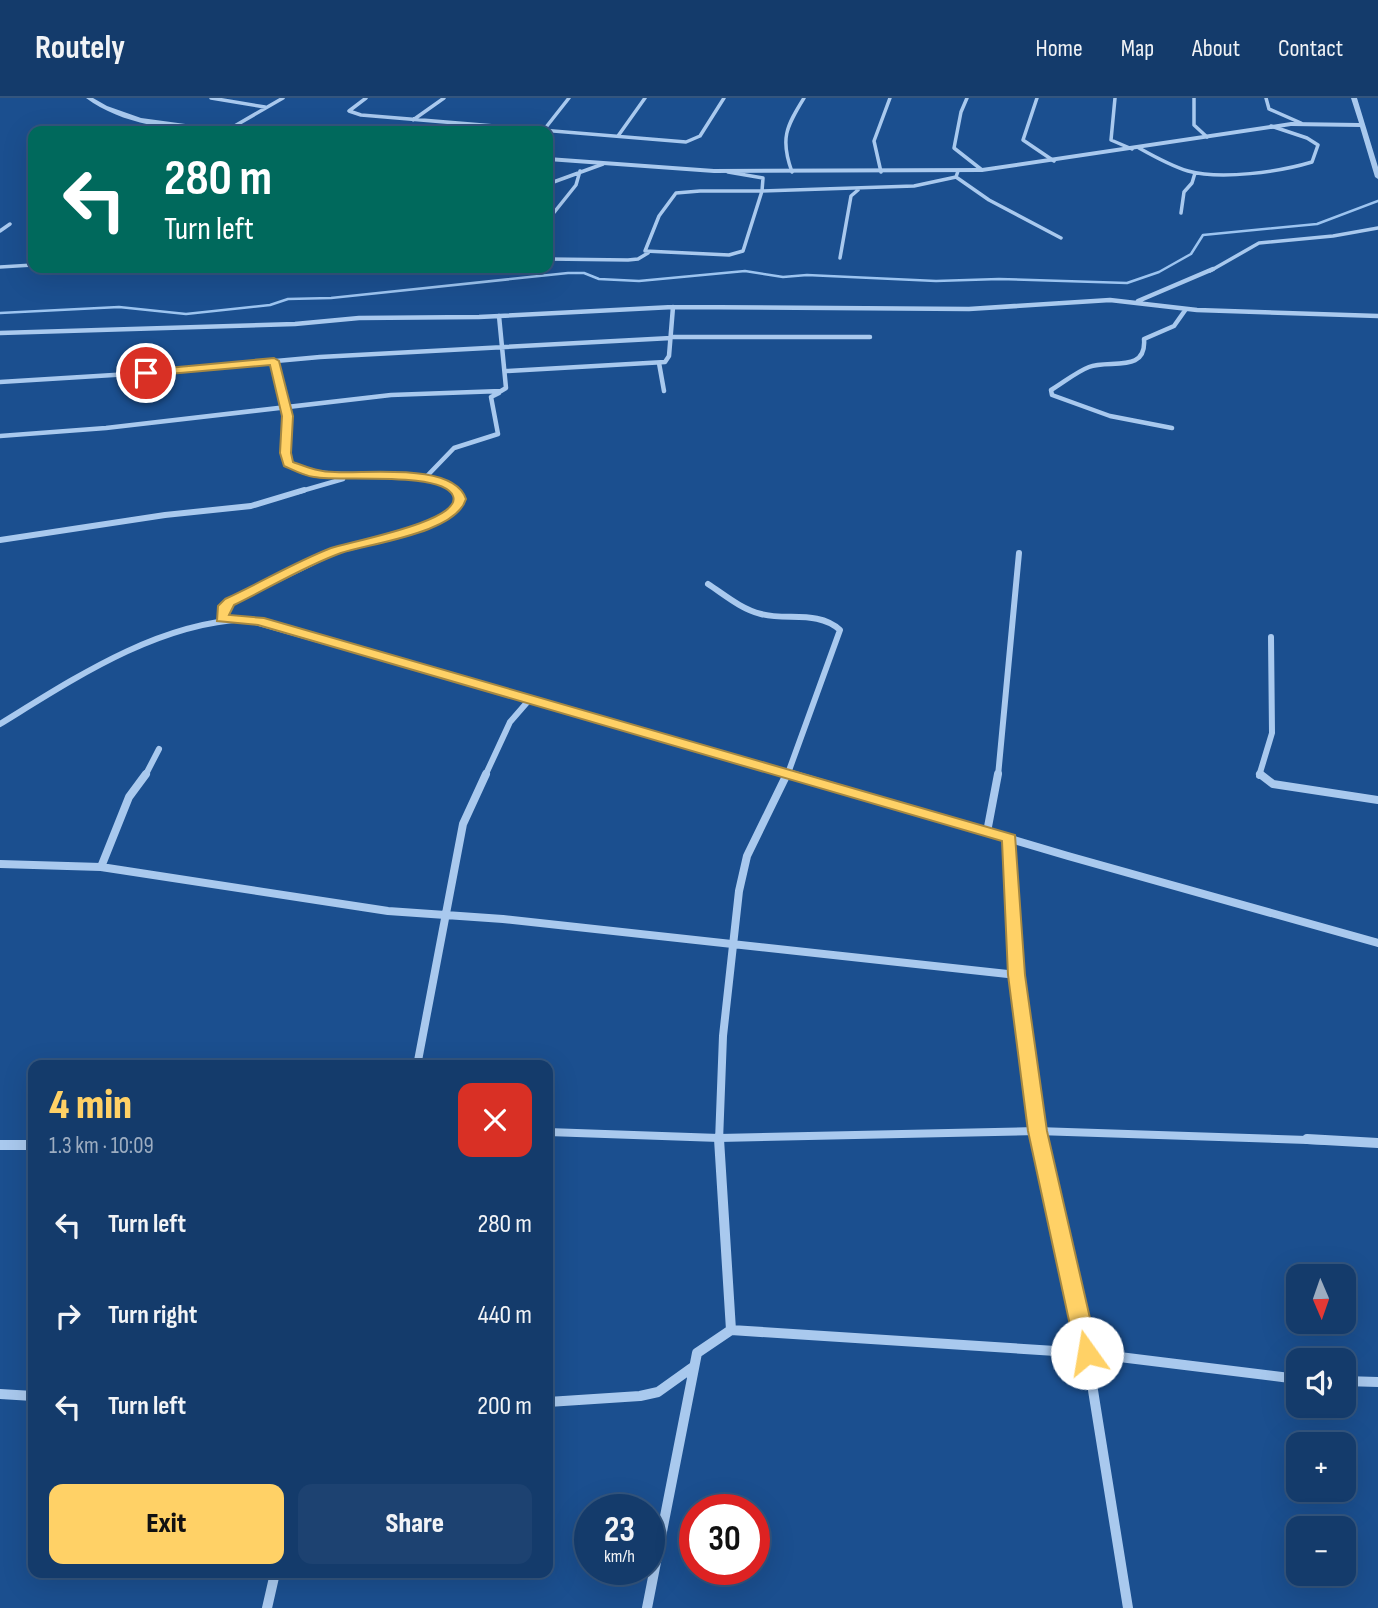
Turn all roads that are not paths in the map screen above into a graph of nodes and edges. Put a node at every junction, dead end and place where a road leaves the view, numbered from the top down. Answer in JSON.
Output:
{"nodes":[{"id":1,"x":89,"y":98,"type":"edge"},
{"id":2,"x":211,"y":98,"type":"edge"},
{"id":3,"x":283,"y":98,"type":"edge"},
{"id":4,"x":366,"y":98,"type":"edge"},
{"id":5,"x":444,"y":98,"type":"edge"},
{"id":6,"x":569,"y":98,"type":"edge"},
{"id":7,"x":645,"y":98,"type":"edge"},
{"id":8,"x":724,"y":98,"type":"edge"},
{"id":9,"x":804,"y":98,"type":"edge"},
{"id":10,"x":890,"y":98,"type":"edge"},
{"id":11,"x":967,"y":98,"type":"edge"},
{"id":12,"x":1037,"y":98,"type":"edge"},
{"id":13,"x":1115,"y":98,"type":"edge"},
{"id":14,"x":1194,"y":98,"type":"edge"},
{"id":15,"x":1266,"y":98,"type":"edge"},
{"id":16,"x":1354,"y":98,"type":"edge"},
{"id":17,"x":265,"y":108,"type":"junction"},
{"id":18,"x":413,"y":120,"type":"junction"},
{"id":19,"x":1301,"y":123,"type":"junction"},
{"id":20,"x":1362,"y":125,"type":"junction"},
{"id":21,"x":192,"y":126,"type":"edge"},
{"id":22,"x":234,"y":126,"type":"edge"},
{"id":23,"x":484,"y":126,"type":"edge"},
{"id":24,"x":547,"y":126,"type":"edge"},
{"id":25,"x":1271,"y":126,"type":"junction"},
{"id":26,"x":553,"y":132,"type":"edge"},
{"id":27,"x":618,"y":136,"type":"junction"},
{"id":28,"x":1207,"y":137,"type":"junction"},
{"id":29,"x":1135,"y":148,"type":"junction"},
{"id":30,"x":553,"y":159,"type":"edge"},
{"id":31,"x":1054,"y":161,"type":"junction"},
{"id":32,"x":603,"y":164,"type":"junction"},
{"id":33,"x":982,"y":170,"type":"junction"},
{"id":34,"x":580,"y":171,"type":"junction"},
{"id":35,"x":714,"y":171,"type":"junction"},
{"id":36,"x":792,"y":172,"type":"junction"},
{"id":37,"x":881,"y":172,"type":"junction"},
{"id":38,"x":1195,"y":173,"type":"junction"},
{"id":39,"x":957,"y":174,"type":"junction"},
{"id":40,"x":1378,"y":177,"type":"edge"},
{"id":41,"x":553,"y":182,"type":"edge"},
{"id":42,"x":862,"y":188,"type":"junction"},
{"id":43,"x":761,"y":190,"type":"junction"},
{"id":44,"x":1181,"y":213,"type":"dead end"},
{"id":45,"x":553,"y":214,"type":"edge"},
{"id":46,"x":10,"y":224,"type":"dead end"},
{"id":47,"x":1378,"y":229,"type":"edge"},
{"id":48,"x":0,"y":231,"type":"edge"},
{"id":49,"x":1061,"y":238,"type":"dead end"},
{"id":50,"x":648,"y":253,"type":"junction"},
{"id":51,"x":840,"y":258,"type":"dead end"},
{"id":52,"x":553,"y":259,"type":"edge"},
{"id":53,"x":28,"y":265,"type":"edge"},
{"id":54,"x":0,"y":267,"type":"edge"},
{"id":55,"x":1137,"y":301,"type":"junction"},
{"id":56,"x":673,"y":307,"type":"junction"},
{"id":57,"x":1186,"y":309,"type":"junction"},
{"id":58,"x":499,"y":316,"type":"junction"},
{"id":59,"x":1378,"y":316,"type":"edge"},
{"id":60,"x":0,"y":332,"type":"edge"},
{"id":61,"x":671,"y":337,"type":"junction"},
{"id":62,"x":870,"y":337,"type":"dead end"},
{"id":63,"x":503,"y":347,"type":"junction"},
{"id":64,"x":274,"y":361,"type":"junction"},
{"id":65,"x":659,"y":363,"type":"junction"},
{"id":66,"x":507,"y":371,"type":"junction"},
{"id":67,"x":0,"y":382,"type":"edge"},
{"id":68,"x":501,"y":391,"type":"junction"},
{"id":69,"x":664,"y":391,"type":"dead end"},
{"id":70,"x":285,"y":407,"type":"junction"},
{"id":71,"x":1172,"y":428,"type":"dead end"},
{"id":72,"x":0,"y":436,"type":"edge"},
{"id":73,"x":368,"y":475,"type":"junction"},
{"id":74,"x":426,"y":477,"type":"junction"},
{"id":75,"x":0,"y":540,"type":"edge"},
{"id":76,"x":1019,"y":553,"type":"dead end"},
{"id":77,"x":708,"y":584,"type":"dead end"},
{"id":78,"x":222,"y":618,"type":"junction"},
{"id":79,"x":1271,"y":637,"type":"dead end"},
{"id":80,"x":530,"y":699,"type":"junction"},
{"id":81,"x":0,"y":724,"type":"edge"},
{"id":82,"x":159,"y":750,"type":"dead end"},
{"id":83,"x":788,"y":773,"type":"junction"},
{"id":84,"x":1378,"y":800,"type":"edge"},
{"id":85,"x":987,"y":832,"type":"junction"},
{"id":86,"x":1010,"y":839,"type":"junction"},
{"id":87,"x":0,"y":864,"type":"edge"},
{"id":88,"x":101,"y":867,"type":"junction"},
{"id":89,"x":444,"y":913,"type":"junction"},
{"id":90,"x":731,"y":943,"type":"junction"},
{"id":91,"x":1378,"y":943,"type":"edge"},
{"id":92,"x":1017,"y":975,"type":"junction"},
{"id":93,"x":418,"y":1060,"type":"edge"},
{"id":94,"x":1037,"y":1131,"type":"junction"},
{"id":95,"x":553,"y":1132,"type":"edge"},
{"id":96,"x":719,"y":1138,"type":"junction"},
{"id":97,"x":1378,"y":1143,"type":"edge"},
{"id":98,"x":0,"y":1145,"type":"edge"},
{"id":99,"x":28,"y":1145,"type":"edge"},
{"id":100,"x":731,"y":1330,"type":"junction"},
{"id":101,"x":1087,"y":1353,"type":"junction"},
{"id":102,"x":694,"y":1366,"type":"junction"},
{"id":103,"x":1286,"y":1377,"type":"edge"},
{"id":104,"x":1356,"y":1381,"type":"edge"},
{"id":105,"x":1378,"y":1382,"type":"edge"},
{"id":106,"x":0,"y":1394,"type":"edge"},
{"id":107,"x":28,"y":1396,"type":"edge"},
{"id":108,"x":553,"y":1402,"type":"edge"},
{"id":109,"x":274,"y":1578,"type":"edge"},
{"id":110,"x":267,"y":1608,"type":"edge"},
{"id":111,"x":647,"y":1608,"type":"edge"},
{"id":112,"x":1128,"y":1608,"type":"edge"}],
"edges":[{"from":1,"to":21,"type":"street"},
{"from":2,"to":17,"type":"street"},
{"from":3,"to":17,"type":"street"},
{"from":4,"to":18,"type":"street"},
{"from":5,"to":18,"type":"street"},
{"from":6,"to":24,"type":"street"},
{"from":7,"to":27,"type":"street"},
{"from":8,"to":27,"type":"street"},
{"from":9,"to":36,"type":"street"},
{"from":10,"to":37,"type":"street"},
{"from":11,"to":33,"type":"street"},
{"from":12,"to":31,"type":"street"},
{"from":13,"to":29,"type":"street"},
{"from":14,"to":28,"type":"street"},
{"from":15,"to":19,"type":"street"},
{"from":16,"to":20,"type":"street"},
{"from":17,"to":22,"type":"street"},
{"from":18,"to":23,"type":"street"},
{"from":19,"to":20,"type":"street"},
{"from":19,"to":25,"type":"street"},
{"from":20,"to":40,"type":"street"},
{"from":25,"to":28,"type":"street"},
{"from":25,"to":38,"type":"street"},
{"from":26,"to":27,"type":"street"},
{"from":28,"to":29,"type":"street"},
{"from":29,"to":31,"type":"street"},
{"from":29,"to":38,"type":"street"},
{"from":30,"to":32,"type":"street"},
{"from":31,"to":33,"type":"street"},
{"from":32,"to":34,"type":"street"},
{"from":32,"to":35,"type":"street"},
{"from":33,"to":39,"type":"street"},
{"from":34,"to":41,"type":"street"},
{"from":34,"to":45,"type":"street"},
{"from":35,"to":36,"type":"street"},
{"from":35,"to":43,"type":"street"},
{"from":36,"to":37,"type":"street"},
{"from":37,"to":39,"type":"street"},
{"from":38,"to":44,"type":"street"},
{"from":39,"to":42,"type":"street"},
{"from":39,"to":49,"type":"street"},
{"from":42,"to":43,"type":"street"},
{"from":42,"to":51,"type":"street"},
{"from":43,"to":50,"type":"street"},
{"from":43,"to":50,"type":"street"},
{"from":46,"to":48,"type":"street"},
{"from":47,"to":55,"type":"street"},
{"from":50,"to":52,"type":"street"},
{"from":53,"to":54,"type":"street"},
{"from":55,"to":56,"type":"street"},
{"from":55,"to":57,"type":"street"},
{"from":56,"to":58,"type":"street"},
{"from":56,"to":61,"type":"street"},
{"from":57,"to":59,"type":"street"},
{"from":57,"to":71,"type":"street"},
{"from":58,"to":60,"type":"street"},
{"from":58,"to":63,"type":"street"},
{"from":61,"to":62,"type":"street"},
{"from":61,"to":63,"type":"street"},
{"from":61,"to":65,"type":"street"},
{"from":63,"to":64,"type":"street"},
{"from":63,"to":66,"type":"street"},
{"from":64,"to":67,"type":"street"},
{"from":64,"to":70,"type":"street"},
{"from":65,"to":66,"type":"street"},
{"from":65,"to":69,"type":"street"},
{"from":66,"to":68,"type":"street"},
{"from":68,"to":70,"type":"street"},
{"from":68,"to":74,"type":"street"},
{"from":70,"to":72,"type":"street"},
{"from":70,"to":73,"type":"street"},
{"from":73,"to":74,"type":"street"},
{"from":73,"to":75,"type":"street"},
{"from":74,"to":78,"type":"street"},
{"from":76,"to":85,"type":"street"},
{"from":77,"to":83,"type":"street"},
{"from":78,"to":80,"type":"street"},
{"from":78,"to":81,"type":"street"},
{"from":79,"to":84,"type":"street"},
{"from":80,"to":83,"type":"street"},
{"from":80,"to":89,"type":"street"},
{"from":82,"to":88,"type":"street"},
{"from":83,"to":85,"type":"street"},
{"from":83,"to":90,"type":"street"},
{"from":85,"to":86,"type":"street"},
{"from":86,"to":91,"type":"street"},
{"from":86,"to":92,"type":"street"},
{"from":87,"to":88,"type":"street"},
{"from":88,"to":89,"type":"street"},
{"from":89,"to":90,"type":"street"},
{"from":89,"to":93,"type":"street"},
{"from":90,"to":92,"type":"street"},
{"from":90,"to":96,"type":"street"},
{"from":92,"to":94,"type":"street"},
{"from":94,"to":96,"type":"street"},
{"from":94,"to":97,"type":"street"},
{"from":94,"to":101,"type":"street"},
{"from":95,"to":96,"type":"street"},
{"from":96,"to":100,"type":"street"},
{"from":98,"to":99,"type":"street"},
{"from":100,"to":101,"type":"street"},
{"from":100,"to":102,"type":"street"},
{"from":101,"to":103,"type":"street"},
{"from":101,"to":112,"type":"street"},
{"from":102,"to":108,"type":"street"},
{"from":102,"to":111,"type":"street"},
{"from":104,"to":105,"type":"street"},
{"from":106,"to":107,"type":"street"},
{"from":109,"to":110,"type":"street"}]}
